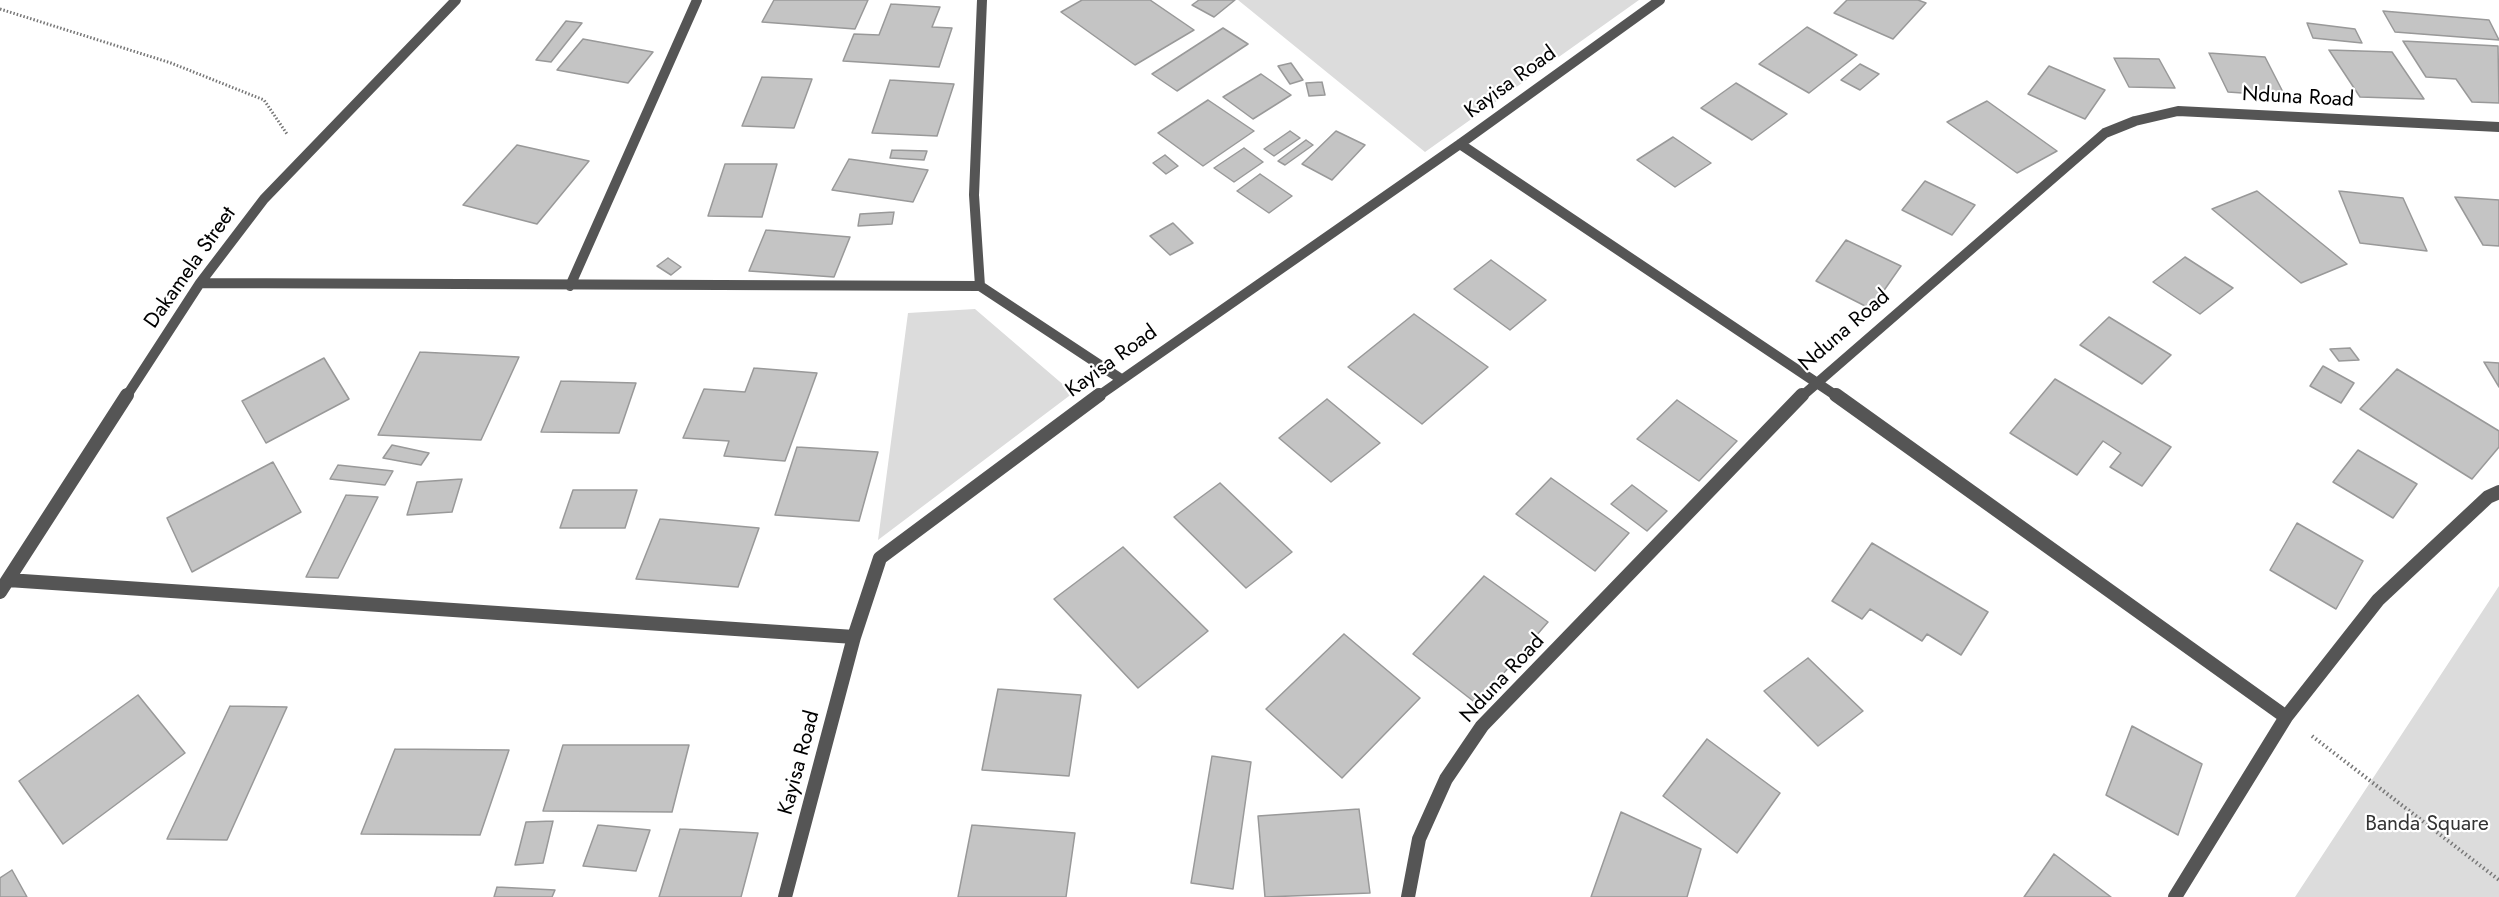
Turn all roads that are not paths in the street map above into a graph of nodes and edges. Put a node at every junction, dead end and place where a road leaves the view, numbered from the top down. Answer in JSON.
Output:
{"nodes":[{"id":1,"x":456,"y":0,"type":"edge"},
{"id":2,"x":697,"y":0,"type":"edge"},
{"id":3,"x":982,"y":0,"type":"edge"},
{"id":4,"x":1660,"y":0,"type":"edge"},
{"id":5,"x":2499,"y":127,"type":"edge"},
{"id":6,"x":1460,"y":144,"type":"junction"},
{"id":7,"x":200,"y":283,"type":"junction"},
{"id":8,"x":570,"y":286,"type":"junction"},
{"id":9,"x":980,"y":286,"type":"junction"},
{"id":10,"x":1120,"y":379,"type":"junction"},
{"id":11,"x":1816,"y":381,"type":"junction"},
{"id":12,"x":2499,"y":492,"type":"edge"},
{"id":13,"x":8,"y":580,"type":"junction"},
{"id":14,"x":0,"y":592,"type":"edge"},
{"id":15,"x":854,"y":637,"type":"junction"},
{"id":16,"x":2286,"y":717,"type":"junction"},
{"id":17,"x":785,"y":897,"type":"edge"},
{"id":18,"x":1408,"y":897,"type":"edge"},
{"id":19,"x":2175,"y":897,"type":"edge"}],
"edges":[{"from":1,"to":7,"type":"street","name":"Dakamela Street"},
{"from":2,"to":8,"type":"street"},
{"from":3,"to":9,"type":"street"},
{"from":4,"to":6,"type":"street","name":"Kayisa Road"},
{"from":5,"to":11,"type":"street","name":"Nduna Road"},
{"from":6,"to":10,"type":"street","name":"Kayisa Road"},
{"from":6,"to":11,"type":"street"},
{"from":7,"to":8,"type":"street"},
{"from":7,"to":13,"type":"street","name":"Dakamela Street"},
{"from":8,"to":9,"type":"street"},
{"from":9,"to":10,"type":"street"},
{"from":10,"to":15,"type":"street","name":"Kayisa Road"},
{"from":11,"to":16,"type":"street"},
{"from":11,"to":18,"type":"street","name":"Nduna Road"},
{"from":12,"to":16,"type":"street"},
{"from":13,"to":14,"type":"street","name":"Dakamela Street"},
{"from":13,"to":15,"type":"street"},
{"from":15,"to":17,"type":"street","name":"Kayisa Road"},
{"from":16,"to":19,"type":"street"}]}
